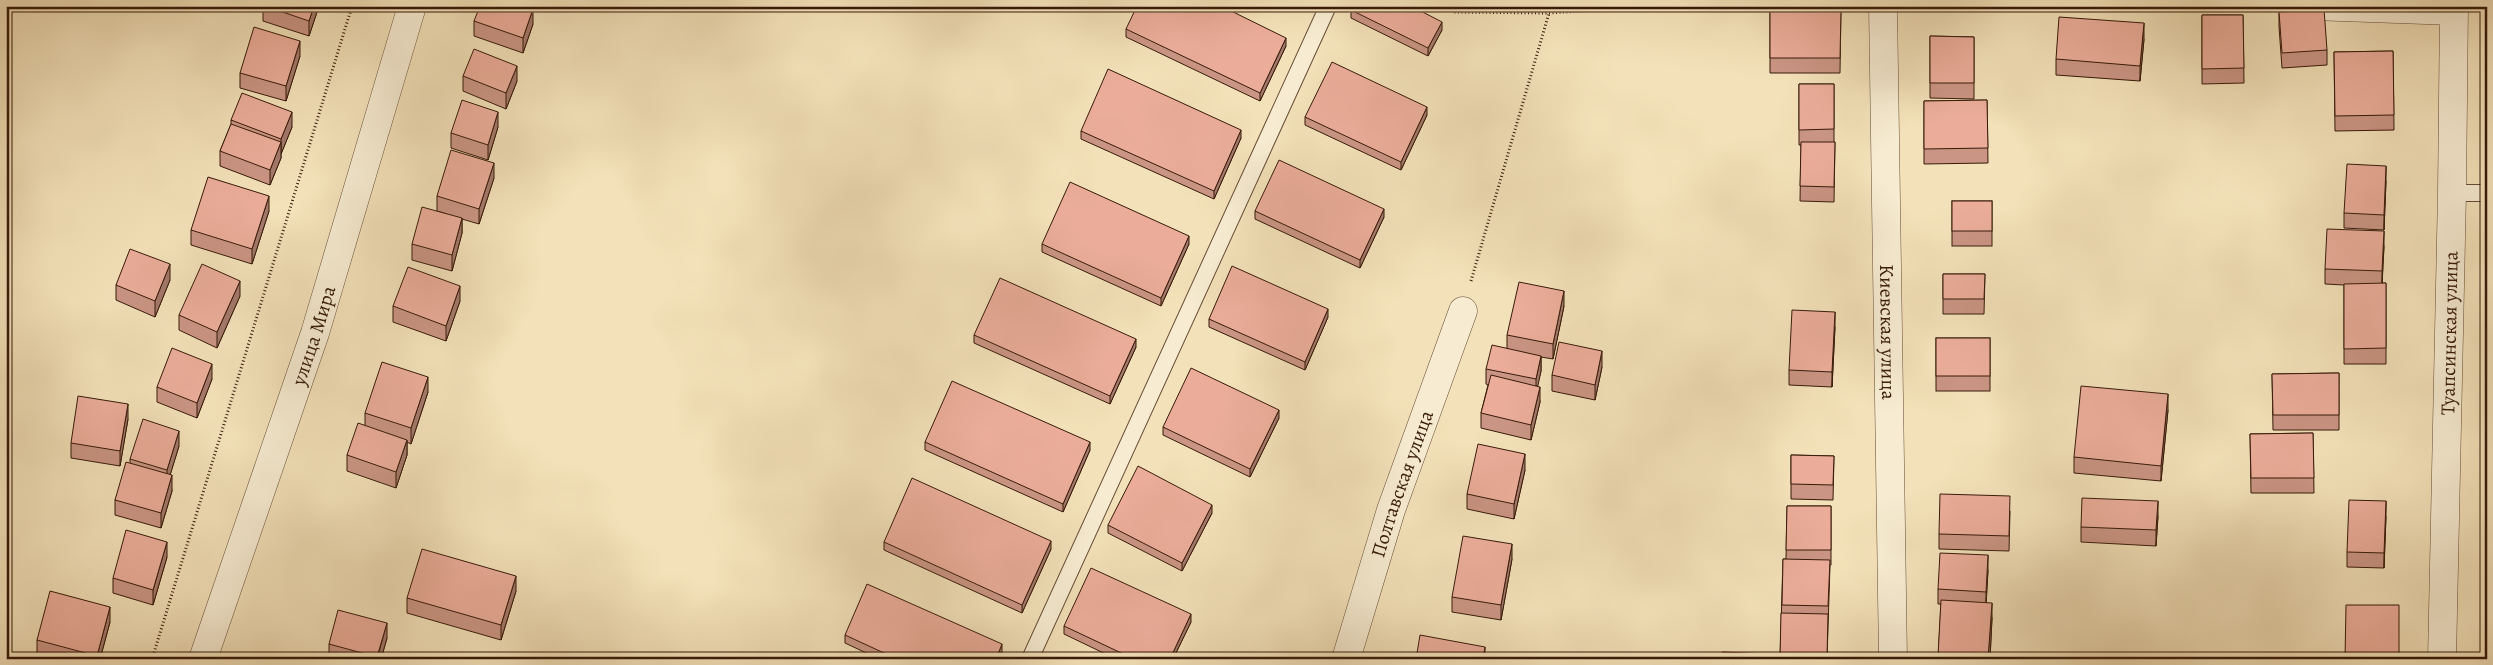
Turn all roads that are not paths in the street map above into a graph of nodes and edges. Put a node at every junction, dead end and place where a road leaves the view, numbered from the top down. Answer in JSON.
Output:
{"nodes":[{"id":1,"x":412,"y":6,"type":"edge"},
{"id":2,"x":1328,"y":6,"type":"edge"},
{"id":3,"x":1883,"y":6,"type":"edge"},
{"id":4,"x":2313,"y":6,"type":"edge"},
{"id":5,"x":2454,"y":8,"type":"edge"},
{"id":6,"x":2452,"y":193,"type":"junction"},
{"id":7,"x":2487,"y":193,"type":"edge"},
{"id":8,"x":1463,"y":311,"type":"road end"},
{"id":9,"x":203,"y":659,"type":"edge"},
{"id":10,"x":1030,"y":659,"type":"edge"},
{"id":11,"x":1346,"y":659,"type":"edge"},
{"id":12,"x":1893,"y":659,"type":"edge"},
{"id":13,"x":2442,"y":659,"type":"edge"}],
"edges":[{"from":1,"to":9,"type":"street","name":"улица Мира"},
{"from":2,"to":10,"type":"lane"},
{"from":3,"to":12,"type":"street","name":"Киевская улица"},
{"from":4,"to":5,"type":"street"},
{"from":5,"to":6,"type":"street","name":"Туапсинская улица"},
{"from":6,"to":7,"type":"lane"},
{"from":6,"to":13,"type":"street","name":"Туапсинская улица"},
{"from":8,"to":11,"type":"street","name":"Полтавская улица"}]}
